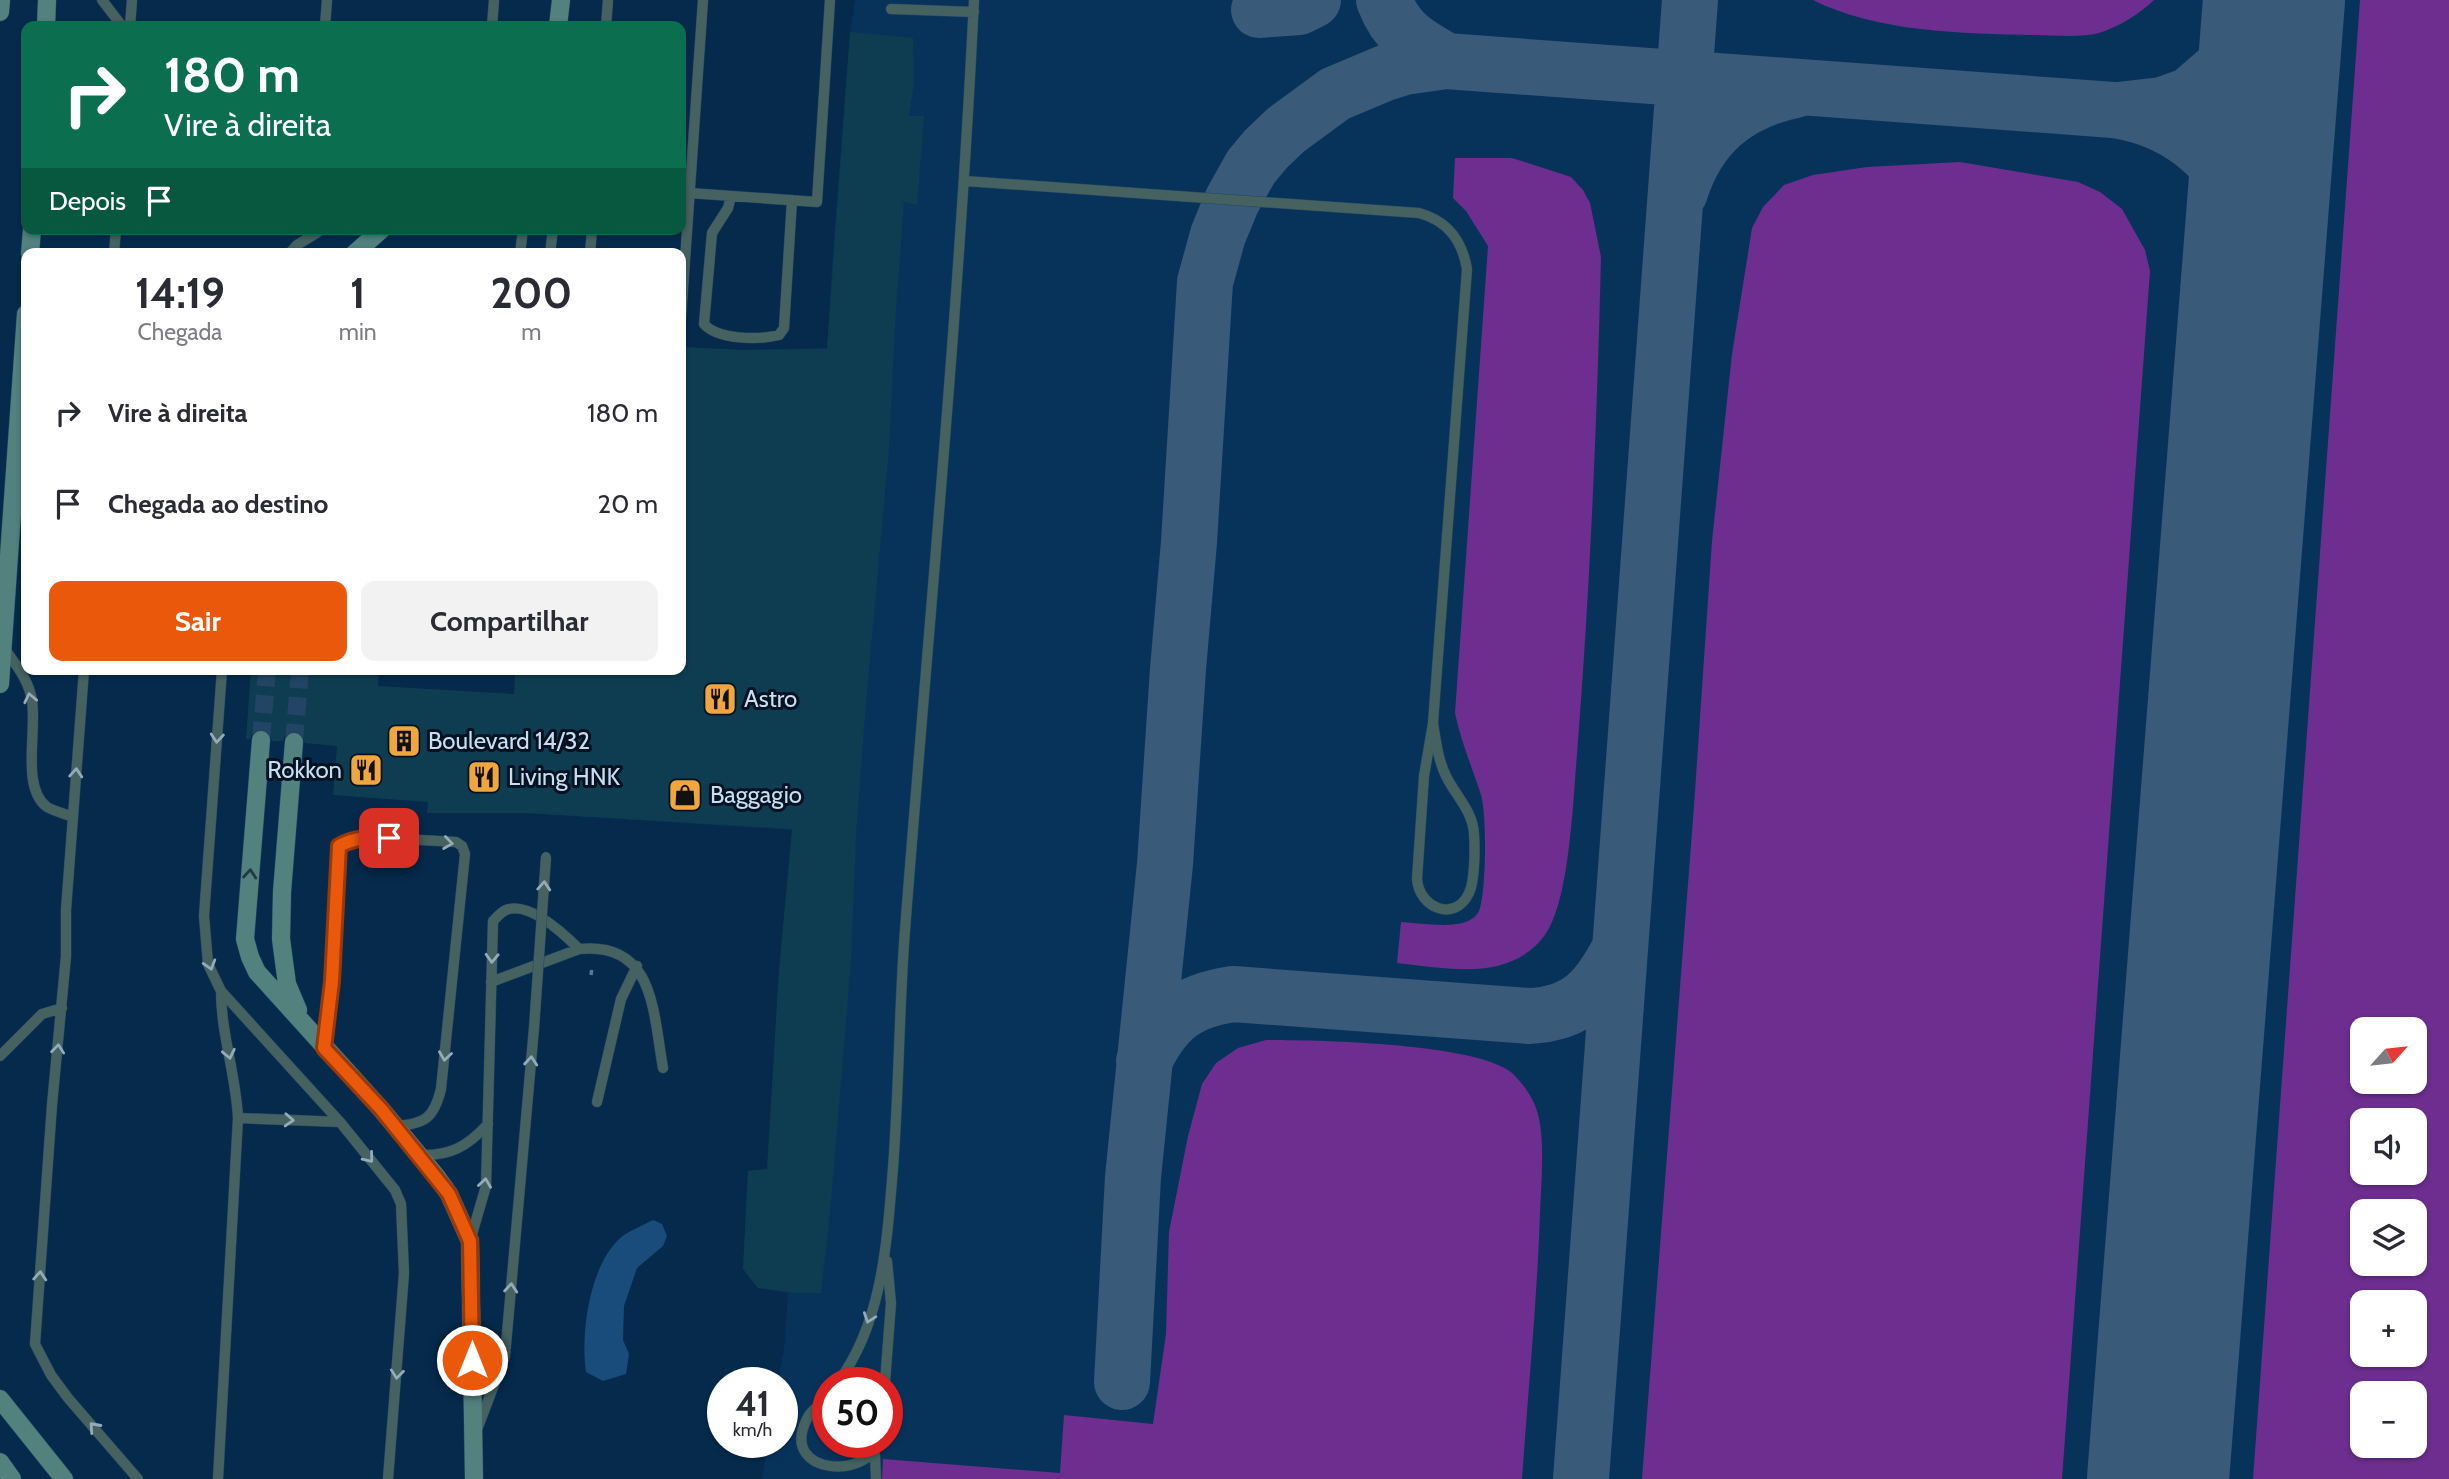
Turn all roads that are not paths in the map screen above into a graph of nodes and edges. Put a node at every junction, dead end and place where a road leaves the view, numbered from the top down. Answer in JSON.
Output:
{"nodes":[{"id":1,"x":1,"y":0,"type":"edge"},
{"id":2,"x":47,"y":0,"type":"edge"},
{"id":3,"x":102,"y":0,"type":"edge"},
{"id":4,"x":132,"y":0,"type":"edge"},
{"id":5,"x":327,"y":0,"type":"edge"},
{"id":6,"x":495,"y":0,"type":"edge"},
{"id":7,"x":561,"y":0,"type":"edge"},
{"id":8,"x":608,"y":0,"type":"edge"},
{"id":9,"x":703,"y":0,"type":"edge"},
{"id":10,"x":830,"y":0,"type":"edge"},
{"id":11,"x":974,"y":0,"type":"edge"},
{"id":12,"x":891,"y":9,"type":"dead end"},
{"id":13,"x":0,"y":12,"type":"edge"},
{"id":14,"x":974,"y":12,"type":"junction"},
{"id":15,"x":46,"y":21,"type":"edge"},
{"id":16,"x":118,"y":21,"type":"edge"},
{"id":17,"x":130,"y":21,"type":"edge"},
{"id":18,"x":325,"y":21,"type":"edge"},
{"id":19,"x":493,"y":21,"type":"edge"},
{"id":20,"x":559,"y":21,"type":"edge"},
{"id":21,"x":606,"y":21,"type":"edge"},
{"id":22,"x":965,"y":181,"type":"junction"},
{"id":23,"x":690,"y":193,"type":"junction"},
{"id":24,"x":731,"y":196,"type":"junction"},
{"id":25,"x":792,"y":200,"type":"junction"},
{"id":26,"x":312,"y":235,"type":"edge"},
{"id":27,"x":375,"y":235,"type":"edge"},
{"id":28,"x":294,"y":248,"type":"edge"},
{"id":29,"x":361,"y":248,"type":"edge"},
{"id":30,"x":686,"y":249,"type":"edge"},
{"id":31,"x":21,"y":434,"type":"edge"},
{"id":32,"x":3,"y":646,"type":"junction"},
{"id":33,"x":21,"y":673,"type":"edge"},
{"id":34,"x":23,"y":675,"type":"edge"},
{"id":35,"x":84,"y":675,"type":"edge"},
{"id":36,"x":222,"y":675,"type":"edge"},
{"id":37,"x":0,"y":684,"type":"edge"},
{"id":38,"x":1433,"y":723,"type":"junction"},
{"id":39,"x":261,"y":740,"type":"tunnel mouth"},
{"id":40,"x":294,"y":742,"type":"tunnel mouth"},
{"id":41,"x":73,"y":817,"type":"junction"},
{"id":42,"x":546,"y":857,"type":"dead end"},
{"id":43,"x":579,"y":948,"type":"junction"},
{"id":44,"x":637,"y":966,"type":"junction"},
{"id":45,"x":491,"y":982,"type":"junction"},
{"id":46,"x":221,"y":991,"type":"junction"},
{"id":47,"x":62,"y":1008,"type":"junction"},
{"id":48,"x":302,"y":1020,"type":"junction"},
{"id":49,"x":324,"y":1048,"type":"junction"},
{"id":50,"x":0,"y":1056,"type":"edge"},
{"id":51,"x":663,"y":1068,"type":"dead end"},
{"id":52,"x":597,"y":1102,"type":"dead end"},
{"id":53,"x":238,"y":1118,"type":"junction"},
{"id":54,"x":340,"y":1122,"type":"junction"},
{"id":55,"x":488,"y":1124,"type":"junction"},
{"id":56,"x":394,"y":1126,"type":"junction"},
{"id":57,"x":418,"y":1155,"type":"junction"},
{"id":58,"x":470,"y":1241,"type":"junction"},
{"id":59,"x":886,"y":1252,"type":"junction"},
{"id":60,"x":846,"y":1367,"type":"edge"},
{"id":61,"x":886,"y":1367,"type":"edge"},
{"id":62,"x":0,"y":1399,"type":"edge"},
{"id":63,"x":812,"y":1412,"type":"edge"},
{"id":64,"x":472,"y":1444,"type":"junction"},
{"id":65,"x":873,"y":1458,"type":"edge"},
{"id":66,"x":875,"y":1458,"type":"edge"},
{"id":67,"x":0,"y":1462,"type":"edge"},
{"id":68,"x":828,"y":1476,"type":"edge"},
{"id":69,"x":12,"y":1479,"type":"edge"},
{"id":70,"x":64,"y":1479,"type":"edge"},
{"id":71,"x":138,"y":1479,"type":"edge"},
{"id":72,"x":218,"y":1479,"type":"edge"},
{"id":73,"x":388,"y":1479,"type":"edge"},
{"id":74,"x":474,"y":1479,"type":"edge"},
{"id":75,"x":876,"y":1479,"type":"edge"}],
"edges":[{"from":1,"to":13,"type":"main road"},
{"from":2,"to":15,"type":"main road"},
{"from":3,"to":16,"type":"lane"},
{"from":4,"to":17,"type":"lane"},
{"from":5,"to":18,"type":"lane"},
{"from":6,"to":19,"type":"lane"},
{"from":7,"to":20,"type":"main road"},
{"from":8,"to":21,"type":"lane"},
{"from":9,"to":23,"type":"lane"},
{"from":10,"to":25,"type":"lane"},
{"from":11,"to":14,"type":"lane"},
{"from":12,"to":14,"type":"lane"},
{"from":14,"to":22,"type":"lane"},
{"from":22,"to":38,"type":"lane"},
{"from":22,"to":59,"type":"lane"},
{"from":23,"to":24,"type":"lane"},
{"from":23,"to":30,"type":"lane"},
{"from":24,"to":25,"type":"lane"},
{"from":24,"to":25,"type":"lane"},
{"from":26,"to":28,"type":"lane"},
{"from":27,"to":29,"type":"main road"},
{"from":31,"to":32,"type":"main road"},
{"from":33,"to":32,"type":"lane","one_way":true},
{"from":32,"to":37,"type":"main road"},
{"from":41,"to":34,"type":"lane","one_way":true},
{"from":41,"to":35,"type":"lane","one_way":true},
{"from":36,"to":46,"type":"lane","one_way":true},
{"from":38,"to":38,"type":"lane"},
{"from":48,"to":39,"type":"main road","one_way":true},
{"from":40,"to":48,"type":"main road"},
{"from":41,"to":47,"type":"lane"},
{"from":64,"to":42,"type":"lane","one_way":true,"bridge":true},
{"from":43,"to":44,"type":"lane"},
{"from":43,"to":45,"type":"lane"},
{"from":43,"to":45,"type":"lane","one_way":true},
{"from":44,"to":51,"type":"lane"},
{"from":44,"to":52,"type":"lane"},
{"from":45,"to":55,"type":"lane"},
{"from":46,"to":53,"type":"lane","one_way":true},
{"from":46,"to":54,"type":"lane"},
{"from":47,"to":50,"type":"lane"},
{"from":71,"to":47,"type":"lane","one_way":true},
{"from":48,"to":49,"type":"main road"},
{"from":49,"to":56,"type":"main road"},
{"from":49,"to":56,"type":"lane","one_way":true},
{"from":53,"to":54,"type":"lane","one_way":true},
{"from":53,"to":72,"type":"lane"},
{"from":54,"to":73,"type":"lane","one_way":true},
{"from":55,"to":57,"type":"lane"},
{"from":58,"to":55,"type":"lane","one_way":true},
{"from":56,"to":57,"type":"main road"},
{"from":57,"to":58,"type":"main road"},
{"from":58,"to":64,"type":"main road"},
{"from":59,"to":60,"type":"lane","one_way":true},
{"from":59,"to":61,"type":"lane"},
{"from":62,"to":70,"type":"main road"},
{"from":63,"to":68,"type":"lane"},
{"from":64,"to":74,"type":"main road"},
{"from":65,"to":68,"type":"lane"},
{"from":66,"to":75,"type":"lane"},
{"from":67,"to":69,"type":"main road"}]}
